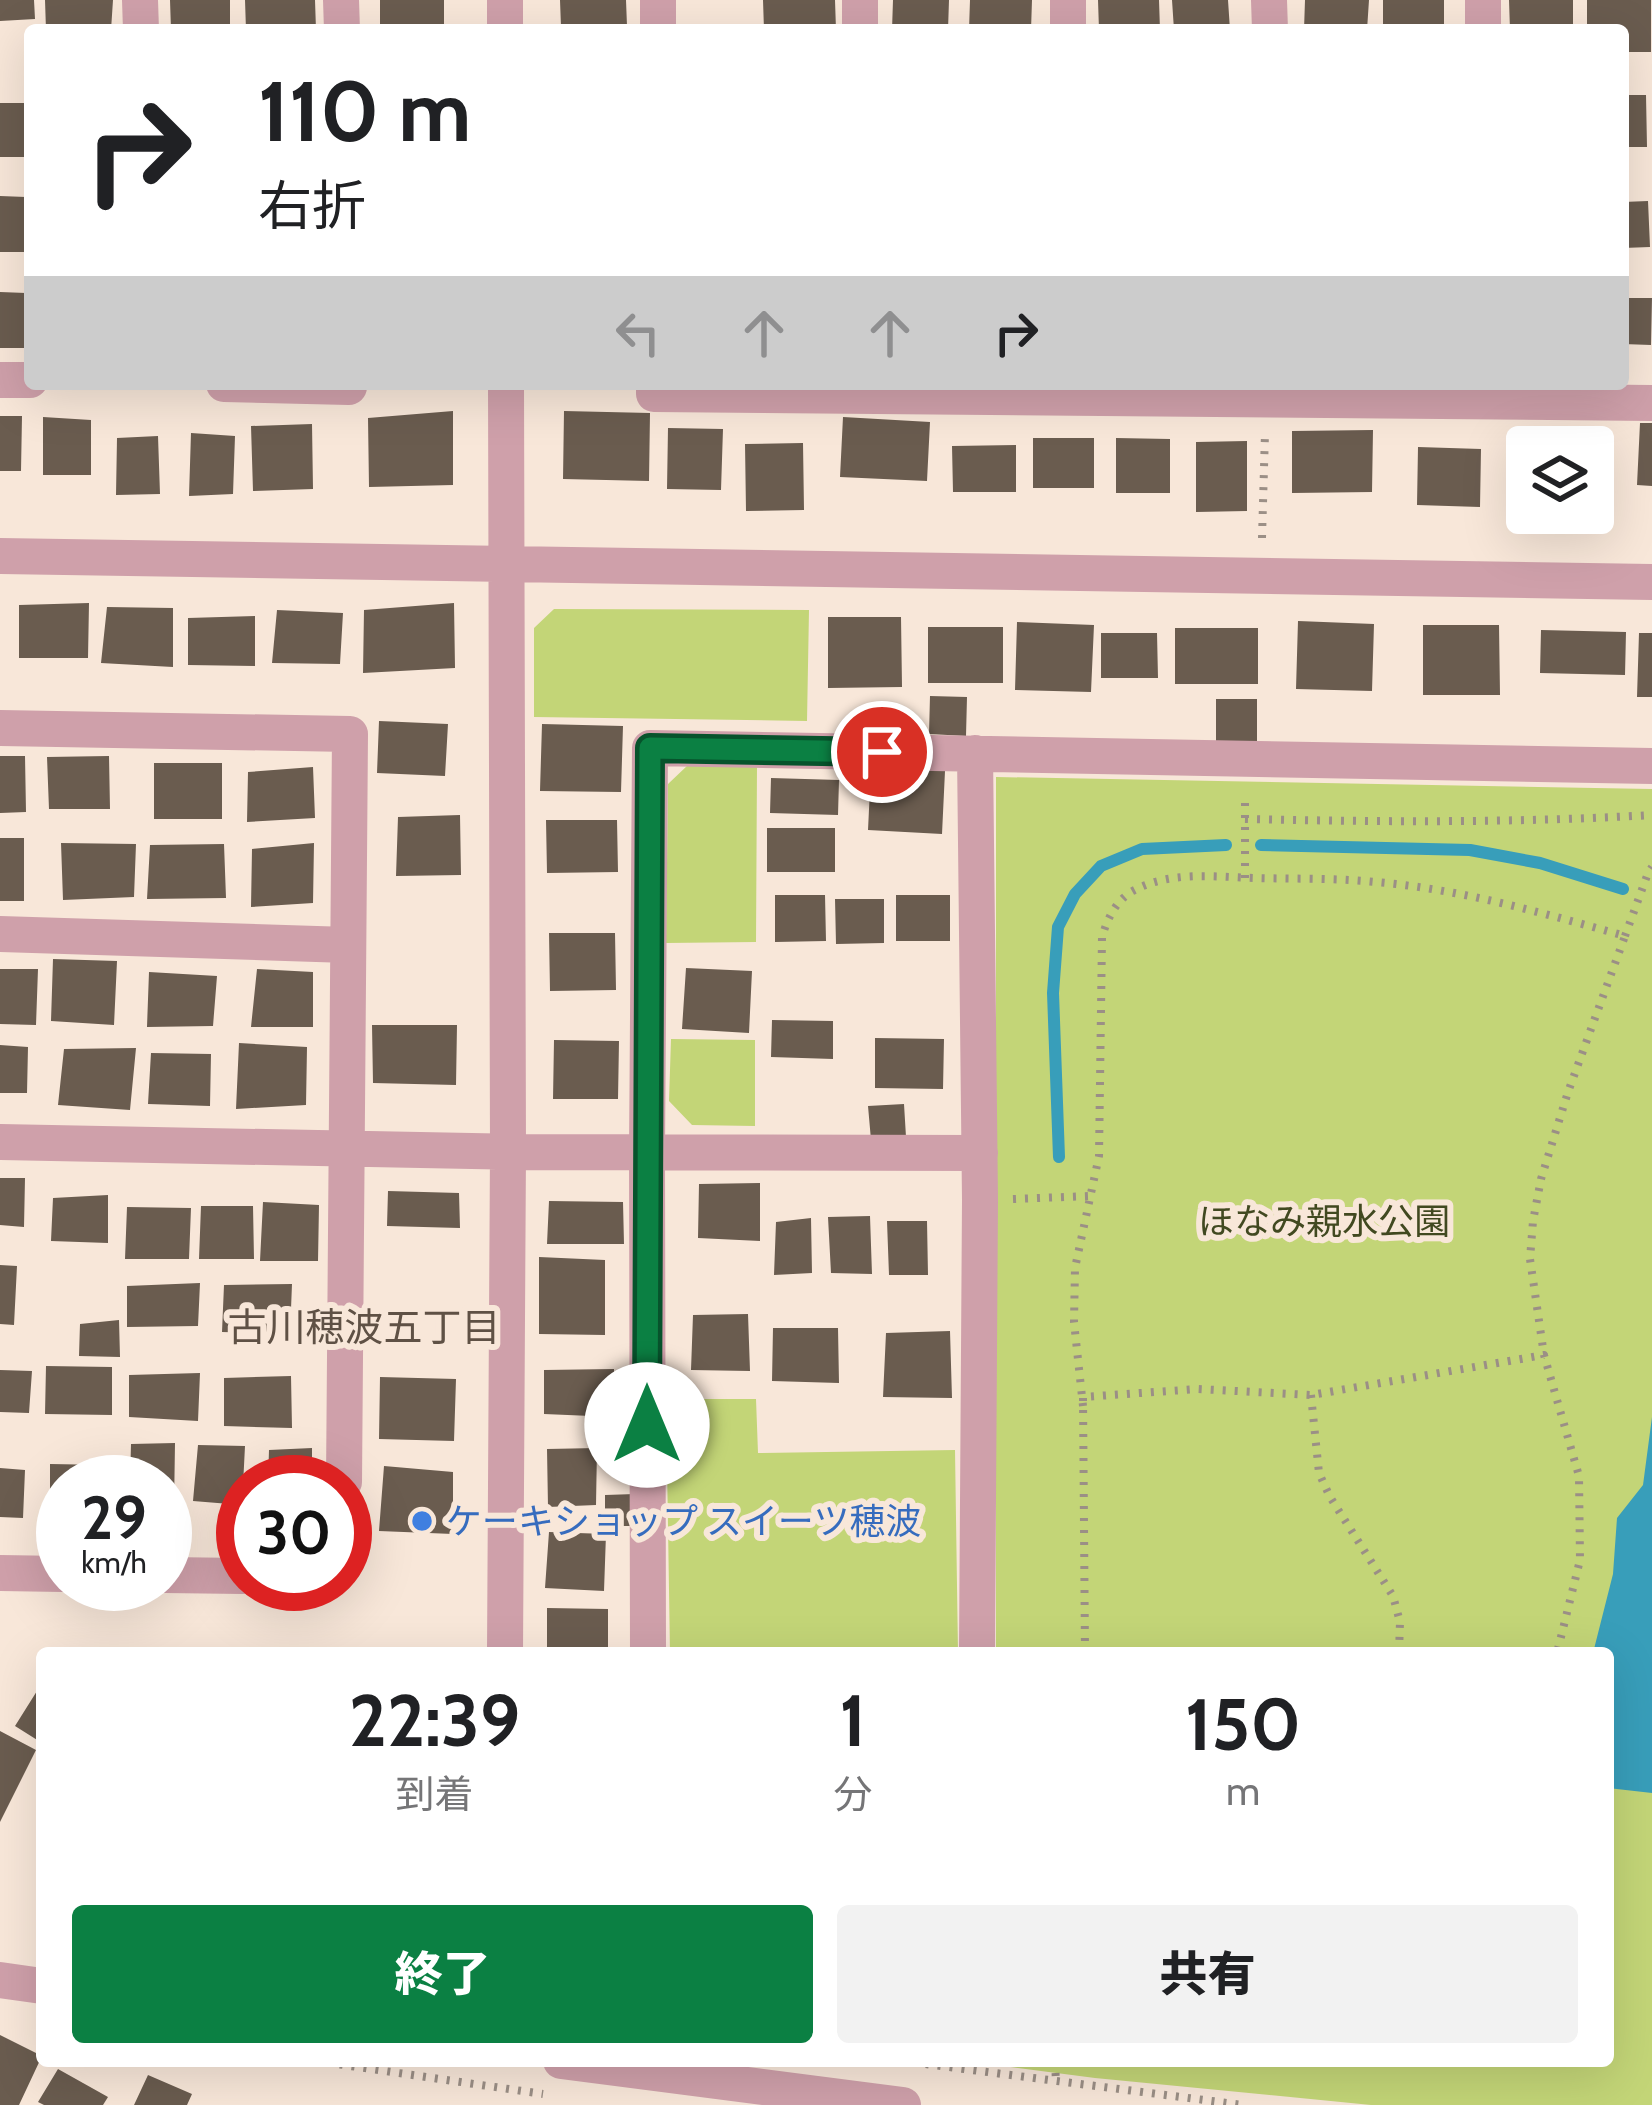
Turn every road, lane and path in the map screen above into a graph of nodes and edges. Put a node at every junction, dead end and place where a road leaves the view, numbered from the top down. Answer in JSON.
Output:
{"nodes":[{"id":1,"x":506,"y":390,"type":"edge"},
{"id":2,"x":654,"y":390,"type":"edge"},
{"id":3,"x":862,"y":390,"type":"edge"},
{"id":4,"x":1070,"y":391,"type":"edge"},
{"id":5,"x":1488,"y":393,"type":"edge"},
{"id":6,"x":1271,"y":394,"type":"edge"},
{"id":7,"x":1652,"y":403,"type":"edge"},
{"id":8,"x":1262,"y":540,"type":"dead end"},
{"id":9,"x":0,"y":556,"type":"edge"},
{"id":10,"x":506,"y":566,"type":"junction"},
{"id":11,"x":1652,"y":582,"type":"edge"},
{"id":12,"x":0,"y":728,"type":"edge"},
{"id":13,"x":975,"y":753,"type":"junction"},
{"id":14,"x":1245,"y":760,"type":"junction"},
{"id":15,"x":1652,"y":766,"type":"edge"},
{"id":16,"x":1652,"y":814,"type":"edge"},
{"id":17,"x":1245,"y":819,"type":"junction"},
{"id":18,"x":1652,"y":867,"type":"edge"},
{"id":19,"x":1245,"y":878,"type":"junction"},
{"id":20,"x":0,"y":934,"type":"edge"},
{"id":21,"x":1625,"y":935,"type":"junction"},
{"id":22,"x":348,"y":945,"type":"junction"},
{"id":23,"x":0,"y":1142,"type":"edge"},
{"id":24,"x":347,"y":1148,"type":"junction"},
{"id":25,"x":508,"y":1151,"type":"junction"},
{"id":26,"x":646,"y":1152,"type":"junction"},
{"id":27,"x":980,"y":1153,"type":"junction"},
{"id":28,"x":1090,"y":1196,"type":"junction"},
{"id":29,"x":980,"y":1200,"type":"junction"},
{"id":30,"x":1544,"y":1354,"type":"junction"},
{"id":31,"x":1311,"y":1396,"type":"junction"},
{"id":32,"x":1083,"y":1406,"type":"junction"},
{"id":33,"x":344,"y":1455,"type":"edge"},
{"id":34,"x":0,"y":1574,"type":"edge"},
{"id":35,"x":36,"y":1574,"type":"edge"},
{"id":36,"x":505,"y":1647,"type":"edge"},
{"id":37,"x":648,"y":1647,"type":"edge"},
{"id":38,"x":977,"y":1647,"type":"edge"},
{"id":39,"x":1085,"y":1647,"type":"edge"},
{"id":40,"x":1399,"y":1647,"type":"edge"},
{"id":41,"x":1558,"y":1647,"type":"edge"},
{"id":42,"x":0,"y":1980,"type":"edge"},
{"id":43,"x":36,"y":1985,"type":"edge"},
{"id":44,"x":401,"y":2067,"type":"edge"},
{"id":45,"x":944,"y":2067,"type":"edge"},
{"id":46,"x":1055,"y":2067,"type":"edge"},
{"id":47,"x":556,"y":2078,"type":"edge"},
{"id":48,"x":1056,"y":2083,"type":"junction"},
{"id":49,"x":903,"y":2105,"type":"edge"},
{"id":50,"x":1243,"y":2105,"type":"edge"}],
"edges":[{"from":1,"to":10,"type":"street"},
{"from":2,"to":3,"type":"street"},
{"from":3,"to":4,"type":"street"},
{"from":4,"to":6,"type":"street"},
{"from":5,"to":6,"type":"street"},
{"from":5,"to":7,"type":"street"},
{"from":6,"to":8,"type":"path"},
{"from":9,"to":10,"type":"street"},
{"from":10,"to":11,"type":"street"},
{"from":10,"to":25,"type":"street"},
{"from":12,"to":22,"type":"street"},
{"from":13,"to":14,"type":"street"},
{"from":13,"to":26,"type":"street"},
{"from":13,"to":27,"type":"street"},
{"from":14,"to":15,"type":"street"},
{"from":14,"to":17,"type":"path"},
{"from":16,"to":17,"type":"path"},
{"from":17,"to":19,"type":"path"},
{"from":18,"to":21,"type":"path"},
{"from":19,"to":21,"type":"path"},
{"from":19,"to":28,"type":"path"},
{"from":20,"to":22,"type":"street"},
{"from":21,"to":30,"type":"path"},
{"from":22,"to":24,"type":"street"},
{"from":23,"to":24,"type":"street"},
{"from":24,"to":25,"type":"street"},
{"from":24,"to":33,"type":"street"},
{"from":25,"to":26,"type":"street"},
{"from":25,"to":36,"type":"street"},
{"from":26,"to":27,"type":"street"},
{"from":26,"to":37,"type":"street"},
{"from":27,"to":29,"type":"street"},
{"from":28,"to":29,"type":"path"},
{"from":28,"to":32,"type":"path"},
{"from":29,"to":38,"type":"street"},
{"from":30,"to":31,"type":"path"},
{"from":30,"to":41,"type":"path"},
{"from":31,"to":32,"type":"path"},
{"from":31,"to":40,"type":"path"},
{"from":32,"to":39,"type":"path"},
{"from":34,"to":35,"type":"street"},
{"from":42,"to":43,"type":"street"},
{"from":44,"to":47,"type":"path"},
{"from":45,"to":48,"type":"path"},
{"from":46,"to":48,"type":"path"},
{"from":47,"to":49,"type":"street"},
{"from":48,"to":50,"type":"path"}]}
